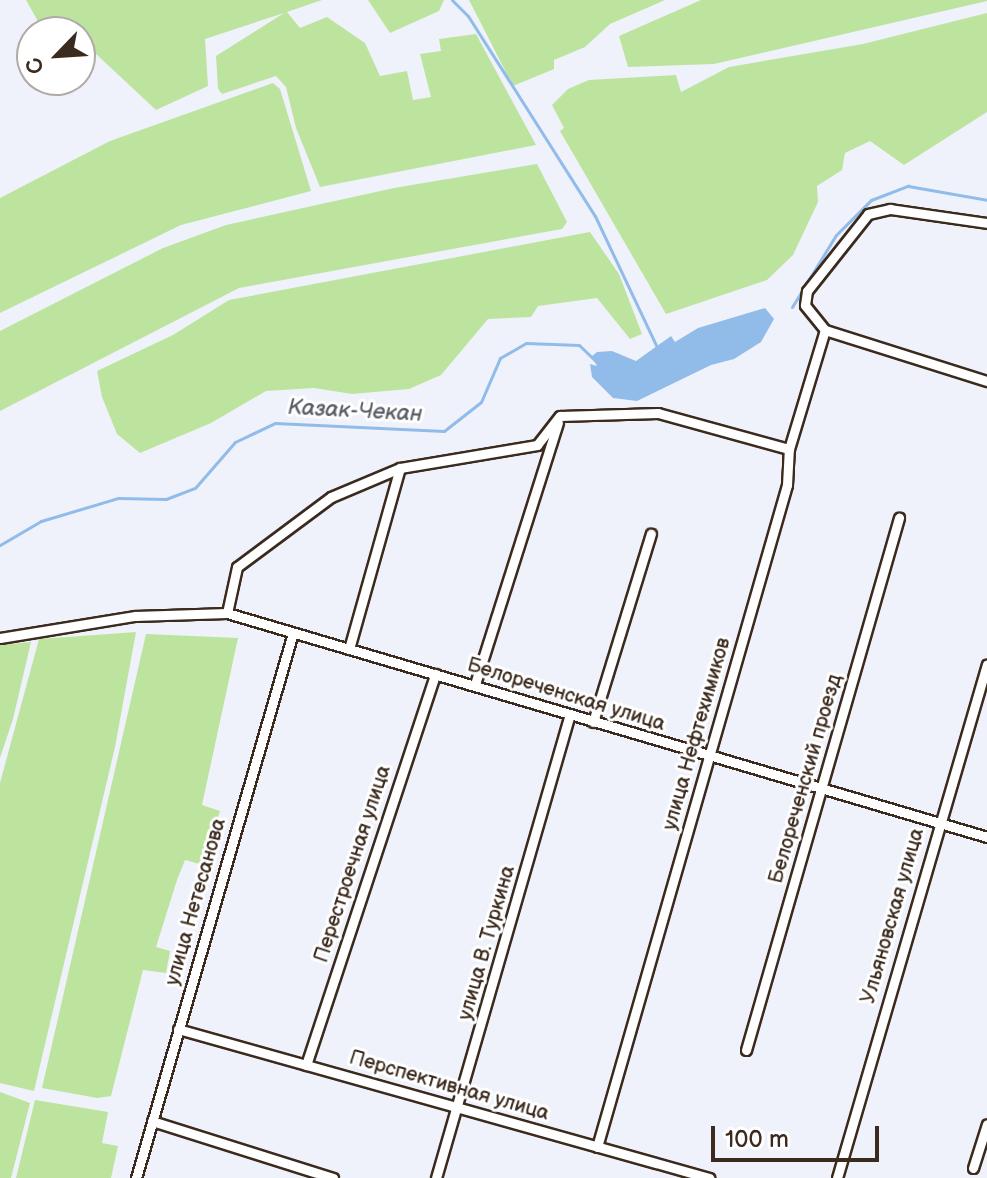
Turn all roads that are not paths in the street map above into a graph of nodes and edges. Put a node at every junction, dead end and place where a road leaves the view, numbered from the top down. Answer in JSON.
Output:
{"nodes":[{"id":1,"x":987,"y":223,"type":"edge"},
{"id":2,"x":825,"y":330,"type":"junction"},
{"id":3,"x":987,"y":381,"type":"edge"},
{"id":4,"x":560,"y":416,"type":"junction"},
{"id":5,"x":789,"y":449,"type":"junction"},
{"id":6,"x":400,"y":468,"type":"junction"},
{"id":7,"x":899,"y":518,"type":"dead end"},
{"id":8,"x":651,"y":534,"type":"dead end"},
{"id":9,"x":227,"y":613,"type":"junction"},
{"id":10,"x":292,"y":636,"type":"junction"},
{"id":11,"x":0,"y":638,"type":"edge"},
{"id":12,"x":349,"y":649,"type":"junction"},
{"id":13,"x":987,"y":664,"type":"edge"},
{"id":14,"x":435,"y":674,"type":"junction"},
{"id":15,"x":475,"y":684,"type":"junction"},
{"id":16,"x":569,"y":716,"type":"junction"},
{"id":17,"x":593,"y":722,"type":"junction"},
{"id":18,"x":708,"y":758,"type":"junction"},
{"id":19,"x":822,"y":788,"type":"junction"},
{"id":20,"x":938,"y":823,"type":"junction"},
{"id":21,"x":987,"y":837,"type":"edge"},
{"id":22,"x":178,"y":1029,"type":"junction"},
{"id":23,"x":746,"y":1050,"type":"dead end"},
{"id":24,"x":306,"y":1065,"type":"junction"},
{"id":25,"x":460,"y":1108,"type":"junction"},
{"id":26,"x":152,"y":1121,"type":"junction"},
{"id":27,"x":987,"y":1124,"type":"edge"},
{"id":28,"x":597,"y":1147,"type":"junction"},
{"id":29,"x":973,"y":1168,"type":"dead end"},
{"id":30,"x":136,"y":1178,"type":"edge"},
{"id":31,"x":333,"y":1178,"type":"edge"},
{"id":32,"x":436,"y":1178,"type":"edge"},
{"id":33,"x":709,"y":1178,"type":"edge"},
{"id":34,"x":837,"y":1178,"type":"edge"}],
"edges":[{"from":1,"to":2,"type":"street"},
{"from":2,"to":3,"type":"street"},
{"from":2,"to":5,"type":"street","name":"улица Нефтехимиков"},
{"from":4,"to":5,"type":"street"},
{"from":4,"to":6,"type":"street"},
{"from":4,"to":15,"type":"street"},
{"from":5,"to":18,"type":"street","name":"улица Нефтехимиков"},
{"from":6,"to":9,"type":"street"},
{"from":6,"to":12,"type":"street"},
{"from":7,"to":19,"type":"street","name":"Белореченский проезд"},
{"from":8,"to":17,"type":"street"},
{"from":9,"to":10,"type":"street","name":"Белореченская улица"},
{"from":9,"to":11,"type":"street"},
{"from":10,"to":12,"type":"street","name":"Белореченская улица"},
{"from":10,"to":22,"type":"street","name":"улица Нетесанова"},
{"from":12,"to":14,"type":"street","name":"Белореченская улица"},
{"from":13,"to":20,"type":"street","name":"Ульяновская улица"},
{"from":14,"to":15,"type":"street","name":"Белореченская улица"},
{"from":14,"to":24,"type":"street","name":"Перестроечная улица"},
{"from":15,"to":16,"type":"street","name":"Белореченская улица"},
{"from":16,"to":17,"type":"street","name":"Белореченская улица"},
{"from":16,"to":25,"type":"street","name":"улица В. Туркина"},
{"from":17,"to":18,"type":"street","name":"Белореченская улица"},
{"from":18,"to":19,"type":"street","name":"Белореченская улица"},
{"from":18,"to":28,"type":"street","name":"улица Нефтехимиков"},
{"from":19,"to":20,"type":"street","name":"Белореченская улица"},
{"from":19,"to":23,"type":"street","name":"Белореченский проезд"},
{"from":20,"to":21,"type":"street","name":"Белореченская улица"},
{"from":20,"to":34,"type":"street","name":"Ульяновская улица"},
{"from":22,"to":24,"type":"street","name":"Перспективная улица"},
{"from":22,"to":26,"type":"street","name":"улица Нетесанова"},
{"from":24,"to":25,"type":"street","name":"Перспективная улица"},
{"from":25,"to":28,"type":"street","name":"Перспективная улица"},
{"from":25,"to":32,"type":"street","name":"улица В. Туркина"},
{"from":26,"to":30,"type":"street","name":"улица Нетесанова"},
{"from":26,"to":31,"type":"street"},
{"from":27,"to":29,"type":"street"},
{"from":28,"to":33,"type":"street","name":"Перспективная улица"}]}
